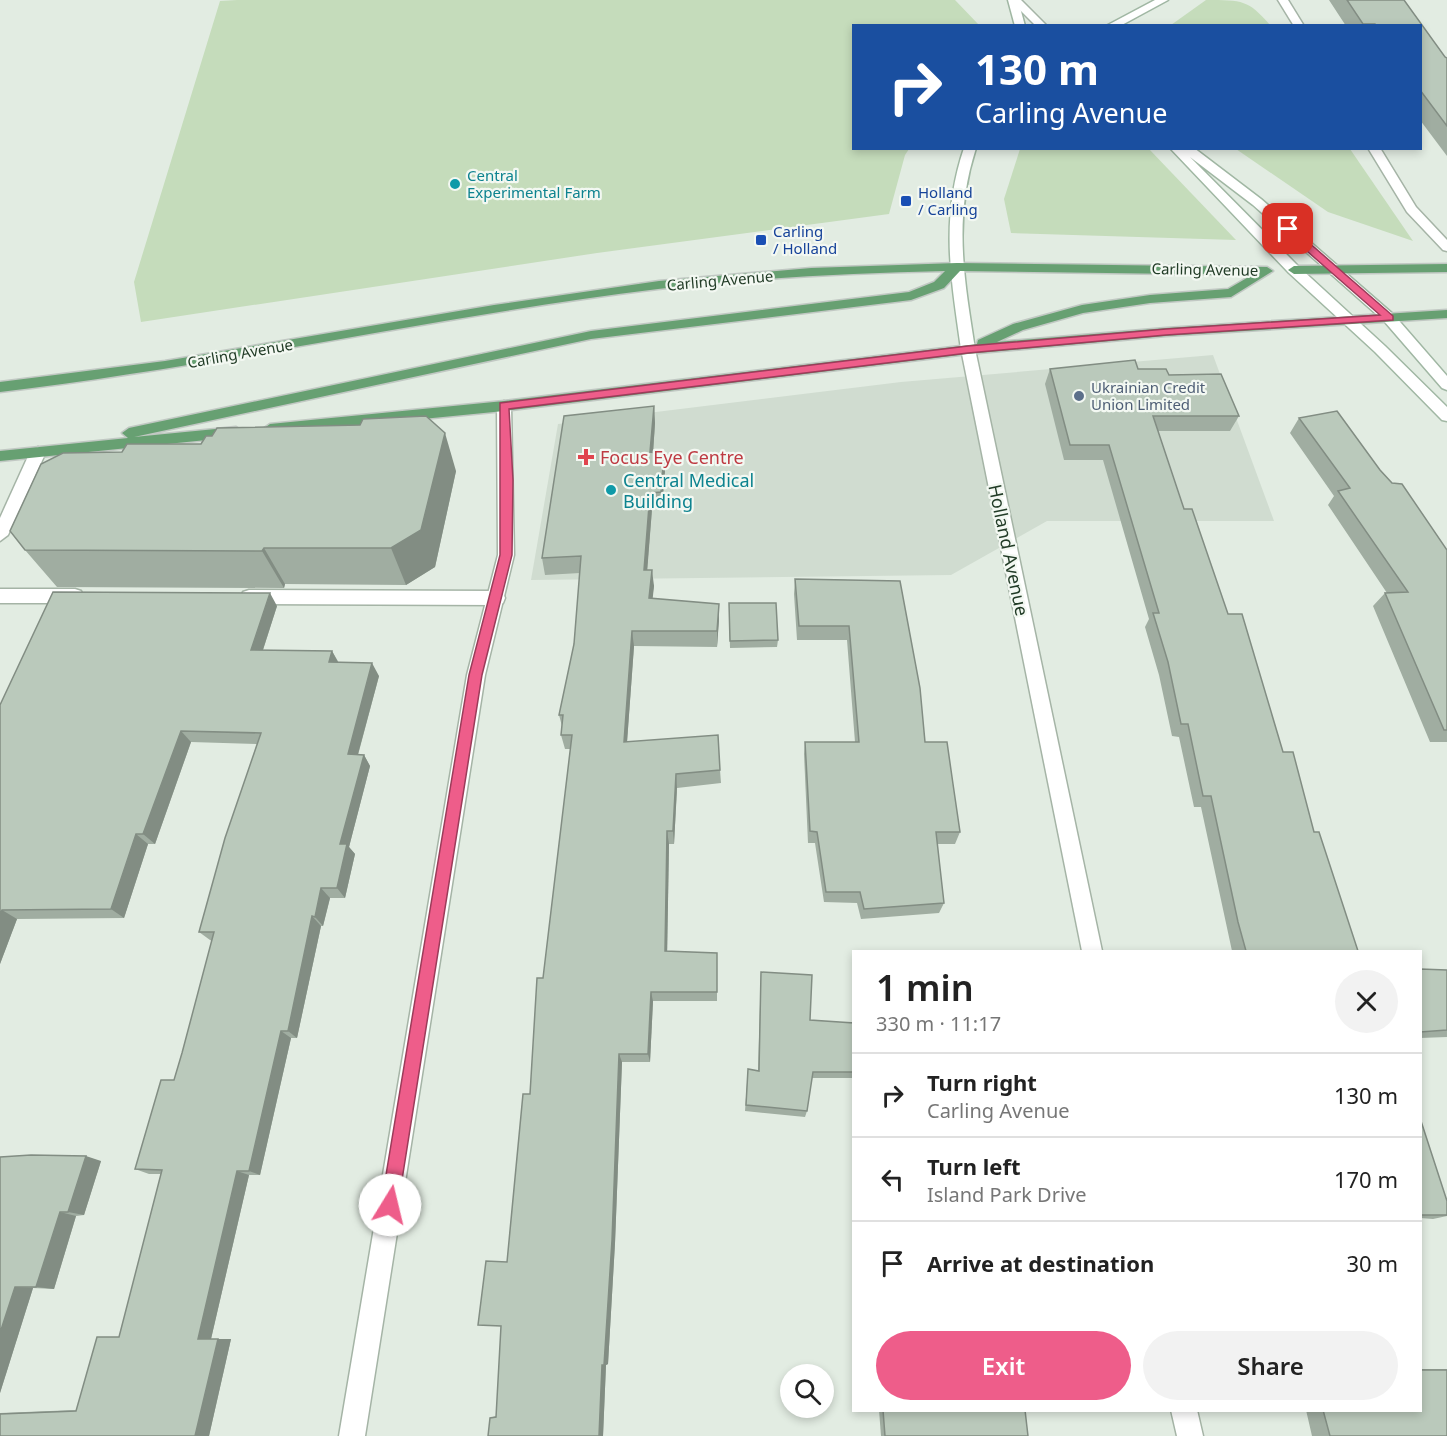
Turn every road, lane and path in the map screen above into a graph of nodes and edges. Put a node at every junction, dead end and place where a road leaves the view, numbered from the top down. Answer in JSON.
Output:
{"nodes":[{"id":1,"x":1014,"y":0,"type":"edge"},
{"id":2,"x":1163,"y":0,"type":"edge"},
{"id":3,"x":1283,"y":0,"type":"edge"},
{"id":4,"x":1154,"y":2,"type":"edge"},
{"id":5,"x":1020,"y":24,"type":"edge"},
{"id":6,"x":1040,"y":24,"type":"edge"},
{"id":7,"x":1115,"y":24,"type":"edge"},
{"id":8,"x":1298,"y":24,"type":"edge"},
{"id":9,"x":969,"y":150,"type":"edge"},
{"id":10,"x":1177,"y":150,"type":"edge"},
{"id":11,"x":1189,"y":150,"type":"edge"},
{"id":12,"x":1375,"y":150,"type":"edge"},
{"id":13,"x":1447,"y":247,"type":"edge"},
{"id":14,"x":957,"y":267,"type":"junction"},
{"id":15,"x":1447,"y":268,"type":"edge"},
{"id":16,"x":1294,"y":270,"type":"junction"},
{"id":17,"x":1333,"y":270,"type":"junction"},
{"id":18,"x":1267,"y":271,"type":"junction"},
{"id":19,"x":1447,"y":314,"type":"edge"},
{"id":20,"x":1389,"y":318,"type":"junction"},
{"id":21,"x":1350,"y":320,"type":"junction"},
{"id":22,"x":968,"y":349,"type":"junction"},
{"id":23,"x":1447,"y":385,"type":"edge"},
{"id":24,"x":0,"y":387,"type":"edge"},
{"id":25,"x":504,"y":406,"type":"junction"},
{"id":26,"x":1447,"y":416,"type":"edge"},
{"id":27,"x":38,"y":452,"type":"junction"},
{"id":28,"x":0,"y":456,"type":"edge"},
{"id":29,"x":0,"y":535,"type":"edge"},
{"id":30,"x":498,"y":592,"type":"junction"},
{"id":31,"x":0,"y":596,"type":"edge"},
{"id":32,"x":89,"y":596,"type":"edge"},
{"id":33,"x":229,"y":597,"type":"edge"},
{"id":34,"x":1092,"y":950,"type":"edge"},
{"id":35,"x":1184,"y":1412,"type":"edge"},
{"id":36,"x":352,"y":1436,"type":"edge"},
{"id":37,"x":1190,"y":1436,"type":"edge"}],
"edges":[{"from":1,"to":5,"type":"street"},
{"from":1,"to":6,"type":"street"},
{"from":2,"to":4,"type":"street"},
{"from":3,"to":8,"type":"street"},
{"from":4,"to":7,"type":"street"},
{"from":9,"to":14,"type":"street","name":"Holland Avenue"},
{"from":10,"to":16,"type":"street"},
{"from":11,"to":17,"type":"street"},
{"from":12,"to":13,"type":"street"},
{"from":14,"to":18,"type":"main road","name":"Carling Avenue"},
{"from":14,"to":22,"type":"street","name":"Holland Avenue"},
{"from":14,"to":24,"type":"main road","name":"Carling Avenue"},
{"from":14,"to":27,"type":"main road"},
{"from":15,"to":17,"type":"main road","name":"Carling Avenue"},
{"from":16,"to":17,"type":"main road","name":"Carling Avenue"},
{"from":16,"to":18,"type":"street","name":"Carling Avenue"},
{"from":16,"to":21,"type":"street"},
{"from":17,"to":20,"type":"street"},
{"from":18,"to":22,"type":"main road"},
{"from":19,"to":20,"type":"main road"},
{"from":20,"to":21,"type":"main road"},
{"from":20,"to":23,"type":"street"},
{"from":21,"to":22,"type":"main road"},
{"from":21,"to":26,"type":"street"},
{"from":22,"to":25,"type":"main road"},
{"from":22,"to":34,"type":"street","name":"Holland Avenue"},
{"from":25,"to":27,"type":"main road"},
{"from":25,"to":30,"type":"street"},
{"from":27,"to":28,"type":"main road"},
{"from":27,"to":29,"type":"street"},
{"from":30,"to":33,"type":"street"},
{"from":30,"to":36,"type":"street"},
{"from":31,"to":32,"type":"street"},
{"from":35,"to":37,"type":"street"}]}
